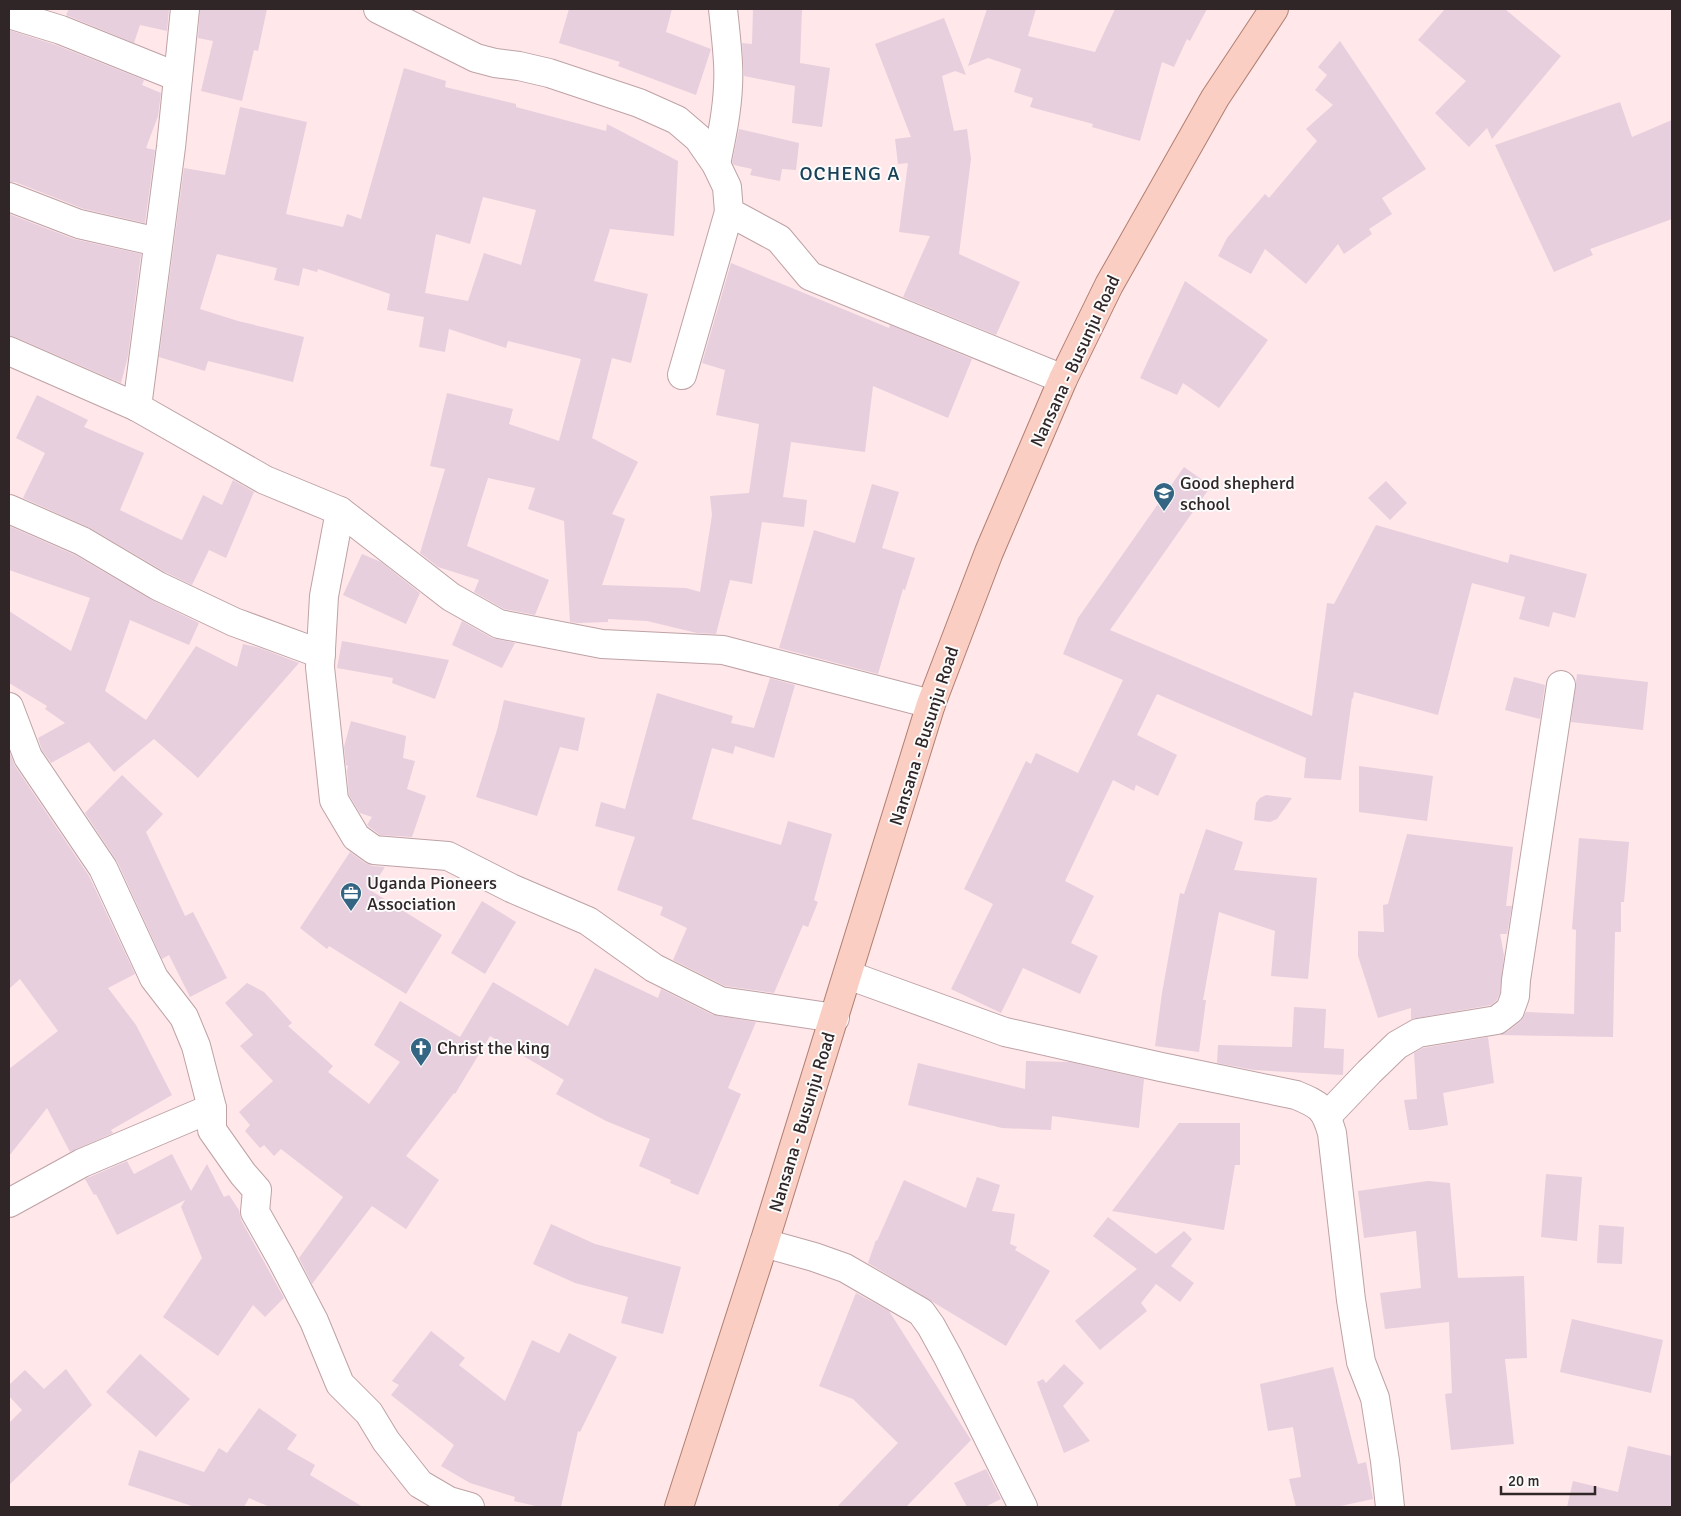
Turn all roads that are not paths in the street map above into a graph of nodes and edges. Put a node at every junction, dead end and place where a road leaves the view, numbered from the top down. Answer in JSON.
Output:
{"nodes":[{"id":1,"x":185,"y":9,"type":"edge"},
{"id":2,"x":379,"y":9,"type":"edge"},
{"id":3,"x":723,"y":9,"type":"edge"},
{"id":4,"x":1274,"y":9,"type":"edge"},
{"id":5,"x":9,"y":14,"type":"edge"},
{"id":6,"x":178,"y":77,"type":"junction"},
{"id":7,"x":716,"y":164,"type":"junction"},
{"id":8,"x":9,"y":197,"type":"edge"},
{"id":9,"x":729,"y":212,"type":"junction"},
{"id":10,"x":158,"y":242,"type":"junction"},
{"id":11,"x":9,"y":351,"type":"edge"},
{"id":12,"x":682,"y":375,"type":"dead end"},
{"id":13,"x":1063,"y":379,"type":"junction"},
{"id":14,"x":137,"y":407,"type":"junction"},
{"id":15,"x":9,"y":509,"type":"edge"},
{"id":16,"x":340,"y":511,"type":"junction"},
{"id":17,"x":321,"y":654,"type":"junction"},
{"id":18,"x":1561,"y":685,"type":"dead end"},
{"id":19,"x":931,"y":704,"type":"junction"},
{"id":20,"x":9,"y":707,"type":"edge"},
{"id":21,"x":848,"y":975,"type":"junction"},
{"id":22,"x":834,"y":1018,"type":"junction"},
{"id":23,"x":212,"y":1108,"type":"junction"},
{"id":24,"x":1327,"y":1116,"type":"junction"},
{"id":25,"x":9,"y":1203,"type":"edge"},
{"id":26,"x":764,"y":1243,"type":"junction"},
{"id":27,"x":470,"y":1507,"type":"edge"},
{"id":28,"x":679,"y":1507,"type":"edge"},
{"id":29,"x":1023,"y":1507,"type":"edge"},
{"id":30,"x":1390,"y":1507,"type":"edge"}],
"edges":[{"from":1,"to":6,"type":"street"},
{"from":2,"to":7,"type":"street"},
{"from":3,"to":7,"type":"street"},
{"from":4,"to":13,"type":"main road","name":"Nansana - Busunju Road"},
{"from":5,"to":6,"type":"street"},
{"from":6,"to":10,"type":"street"},
{"from":7,"to":9,"type":"street"},
{"from":8,"to":10,"type":"street"},
{"from":9,"to":12,"type":"street"},
{"from":9,"to":13,"type":"street"},
{"from":10,"to":14,"type":"street"},
{"from":11,"to":14,"type":"street"},
{"from":13,"to":19,"type":"main road","name":"Nansana - Busunju Road"},
{"from":14,"to":16,"type":"street"},
{"from":15,"to":17,"type":"street"},
{"from":16,"to":17,"type":"street"},
{"from":16,"to":19,"type":"street"},
{"from":17,"to":22,"type":"street"},
{"from":18,"to":24,"type":"street"},
{"from":19,"to":21,"type":"main road","name":"Nansana - Busunju Road"},
{"from":20,"to":23,"type":"street"},
{"from":21,"to":22,"type":"main road","name":"Nansana - Busunju Road"},
{"from":21,"to":24,"type":"street"},
{"from":22,"to":26,"type":"main road","name":"Nansana - Busunju Road"},
{"from":23,"to":25,"type":"street"},
{"from":23,"to":27,"type":"street"},
{"from":24,"to":30,"type":"street"},
{"from":26,"to":28,"type":"main road","name":"Nansana - Busunju Road"},
{"from":26,"to":29,"type":"street"}]}
